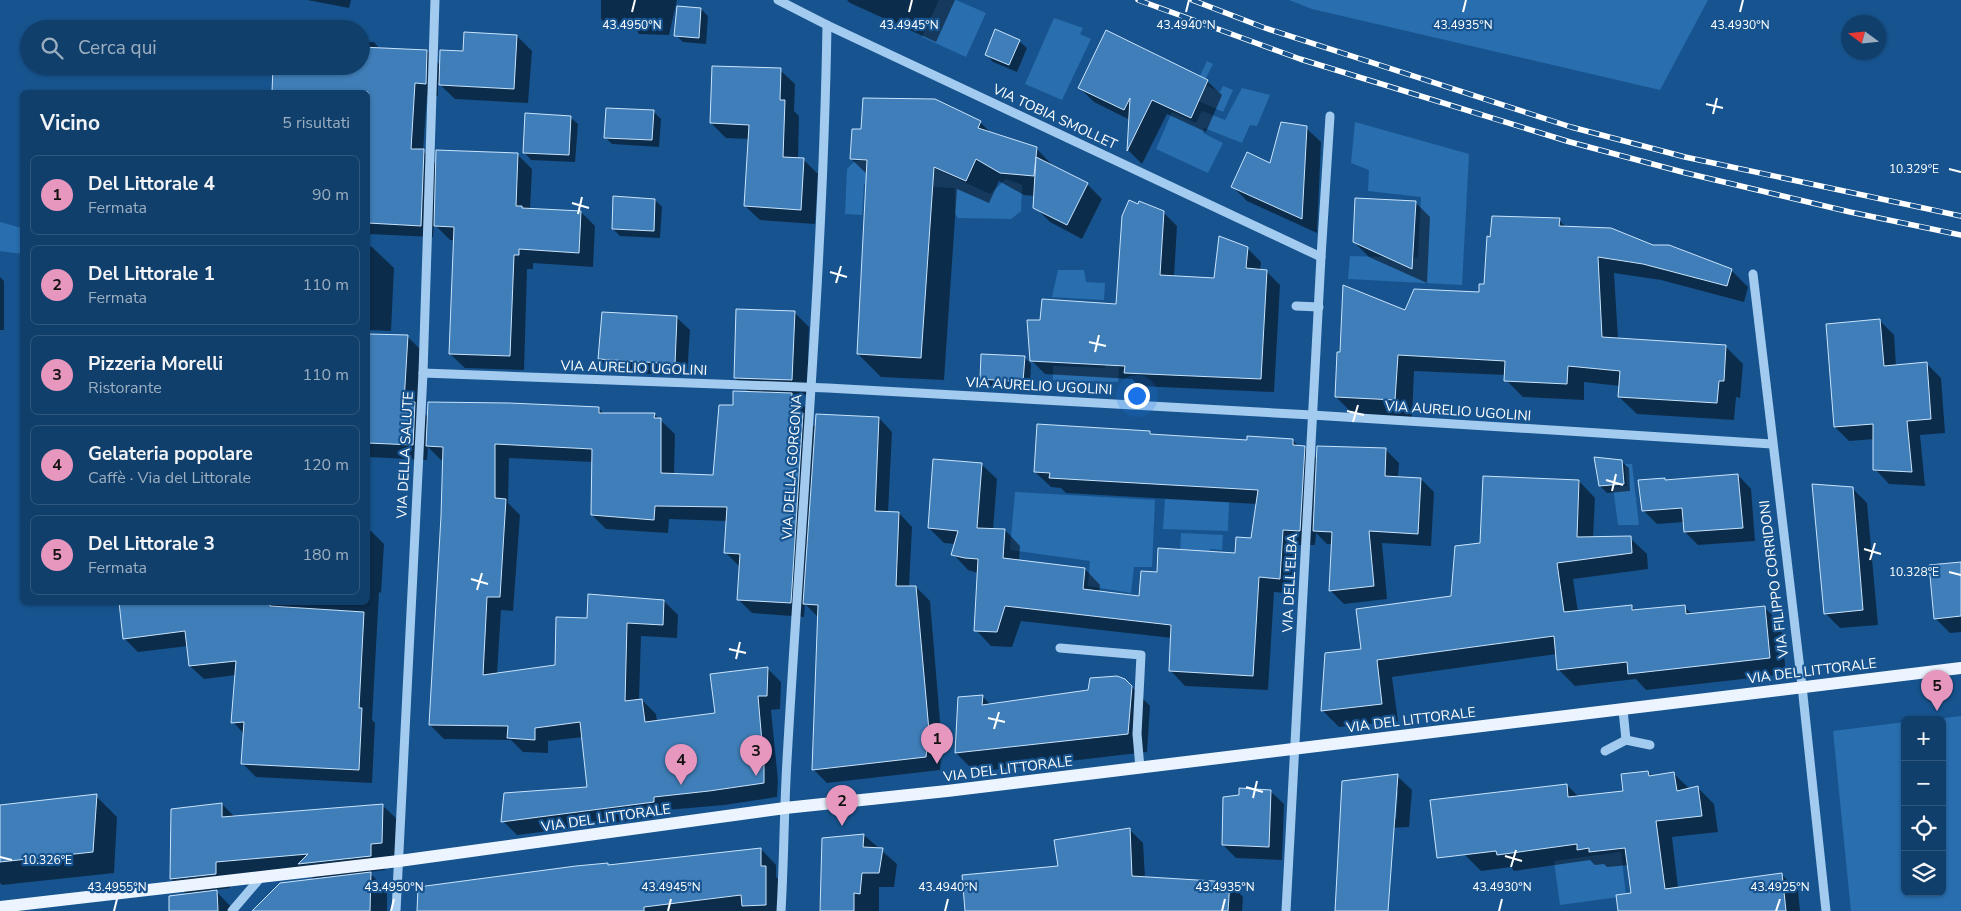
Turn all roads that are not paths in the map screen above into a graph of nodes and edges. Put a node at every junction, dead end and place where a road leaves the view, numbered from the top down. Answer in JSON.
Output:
{"nodes":[{"id":1,"x":435,"y":0,"type":"edge"},
{"id":2,"x":778,"y":0,"type":"edge"},
{"id":3,"x":827,"y":25,"type":"junction"},
{"id":4,"x":1330,"y":116,"type":"dead end"},
{"id":5,"x":1321,"y":257,"type":"junction"},
{"id":6,"x":1753,"y":274,"type":"dead end"},
{"id":7,"x":1296,"y":306,"type":"dead end"},
{"id":8,"x":1319,"y":307,"type":"junction"},
{"id":9,"x":423,"y":373,"type":"junction"},
{"id":10,"x":810,"y":388,"type":"junction"},
{"id":11,"x":1312,"y":415,"type":"junction"},
{"id":12,"x":1772,"y":444,"type":"junction"},
{"id":13,"x":1060,"y":648,"type":"dead end"},
{"id":14,"x":1961,"y":668,"type":"edge"},
{"id":15,"x":1802,"y":686,"type":"junction"},
{"id":16,"x":1623,"y":710,"type":"junction"},
{"id":17,"x":1626,"y":740,"type":"junction"},
{"id":18,"x":1650,"y":745,"type":"dead end"},
{"id":19,"x":1294,"y":749,"type":"junction"},
{"id":20,"x":1605,"y":751,"type":"dead end"},
{"id":21,"x":1140,"y":768,"type":"junction"},
{"id":22,"x":785,"y":808,"type":"junction"},
{"id":23,"x":399,"y":861,"type":"junction"},
{"id":24,"x":261,"y":877,"type":"junction"},
{"id":25,"x":0,"y":907,"type":"edge"},
{"id":26,"x":232,"y":911,"type":"edge"},
{"id":27,"x":396,"y":911,"type":"edge"},
{"id":28,"x":781,"y":911,"type":"edge"},
{"id":29,"x":1286,"y":911,"type":"edge"},
{"id":30,"x":1826,"y":911,"type":"edge"}],
"edges":[{"from":1,"to":9,"type":"street","name":"VIA DELLA SALUTE"},
{"from":2,"to":3,"type":"street","name":"VIA TOBIA SMOLLET"},
{"from":3,"to":5,"type":"street","name":"VIA TOBIA SMOLLET"},
{"from":3,"to":10,"type":"street","name":"VIA DELLA GORGONA"},
{"from":4,"to":5,"type":"street","name":"VIA DELL'ELBA"},
{"from":5,"to":8,"type":"street","name":"VIA DELL'ELBA"},
{"from":6,"to":12,"type":"street","name":"VIA FILIPPO CORRIDONI"},
{"from":7,"to":8,"type":"street"},
{"from":8,"to":11,"type":"street","name":"VIA DELL'ELBA"},
{"from":9,"to":10,"type":"street","name":"VIA AURELIO UGOLINI"},
{"from":9,"to":23,"type":"street","name":"VIA DELLA SALUTE"},
{"from":10,"to":11,"type":"street","name":"VIA AURELIO UGOLINI"},
{"from":10,"to":22,"type":"street","name":"VIA DELLA GORGONA"},
{"from":11,"to":12,"type":"street","name":"VIA AURELIO UGOLINI"},
{"from":11,"to":19,"type":"street","name":"VIA DELL'ELBA"},
{"from":12,"to":15,"type":"street","name":"VIA FILIPPO CORRIDONI"},
{"from":13,"to":21,"type":"street"},
{"from":14,"to":15,"type":"main road","name":"VIA DEL LITTORALE"},
{"from":15,"to":16,"type":"main road","name":"VIA DEL LITTORALE"},
{"from":15,"to":30,"type":"street","name":"VIA FILIPPO CORRIDONI"},
{"from":16,"to":17,"type":"street"},
{"from":16,"to":19,"type":"main road","name":"VIA DEL LITTORALE"},
{"from":17,"to":18,"type":"street"},
{"from":17,"to":20,"type":"street"},
{"from":19,"to":21,"type":"main road","name":"VIA DEL LITTORALE"},
{"from":19,"to":29,"type":"street","name":"VIA DELL'ELBA"},
{"from":21,"to":22,"type":"main road","name":"VIA DEL LITTORALE"},
{"from":22,"to":23,"type":"main road","name":"VIA DEL LITTORALE"},
{"from":22,"to":28,"type":"street","name":"VIA DELLA GORGONA"},
{"from":23,"to":24,"type":"main road","name":"VIA DEL LITTORALE"},
{"from":23,"to":27,"type":"street","name":"VIA DELLA SALUTE"},
{"from":24,"to":25,"type":"main road","name":"VIA DEL LITTORALE"},
{"from":24,"to":26,"type":"street"}]}
